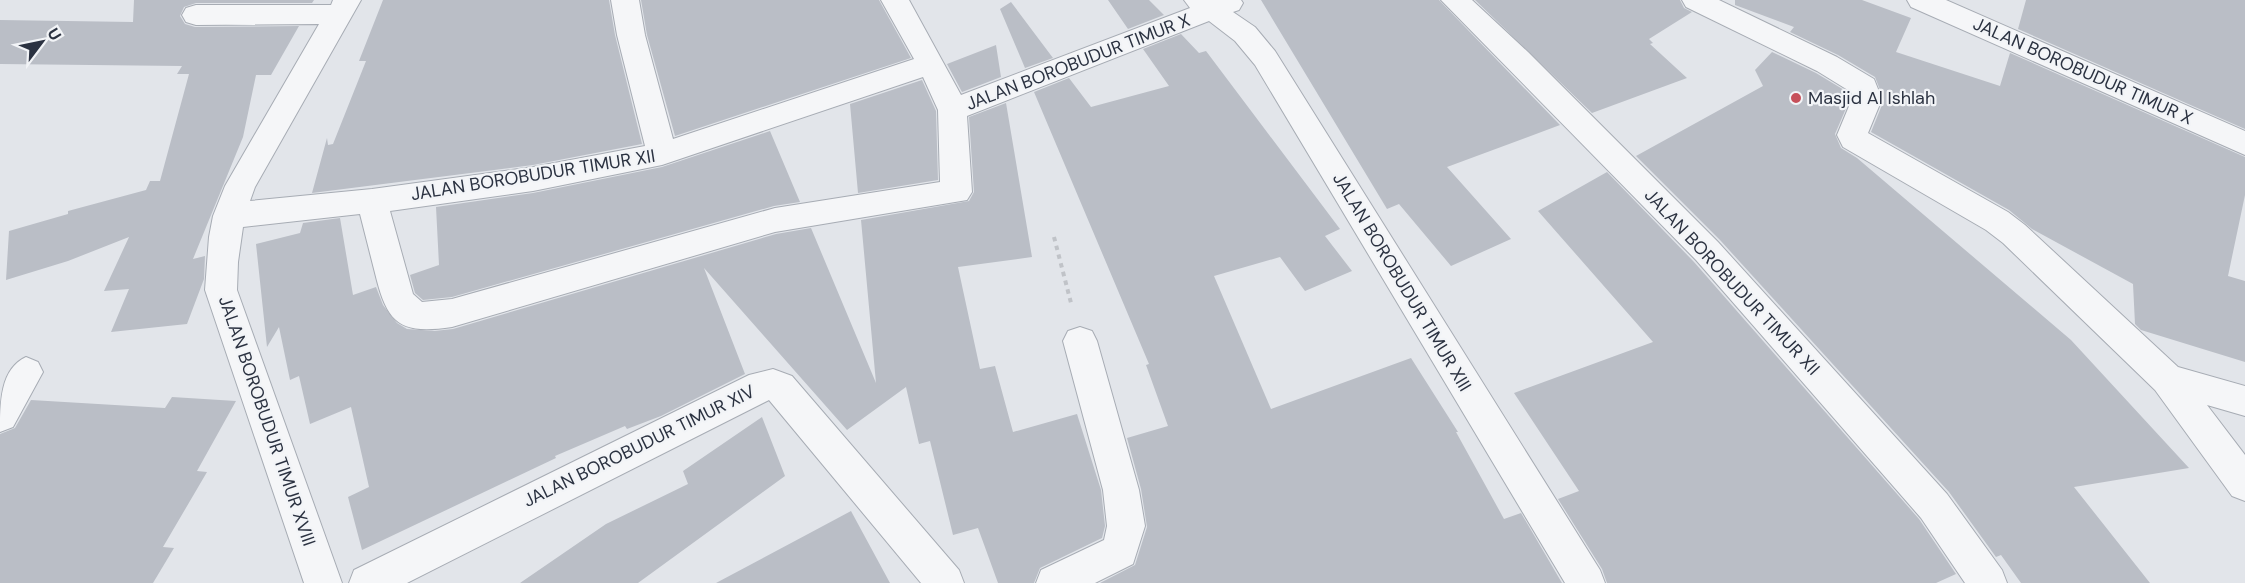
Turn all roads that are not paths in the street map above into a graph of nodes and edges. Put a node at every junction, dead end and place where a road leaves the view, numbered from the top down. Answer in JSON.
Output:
{"nodes":[{"id":1,"x":625,"y":0,"type":"edge"},
{"id":2,"x":895,"y":0,"type":"edge"},
{"id":3,"x":1455,"y":0,"type":"edge"},
{"id":4,"x":1696,"y":0,"type":"edge"},
{"id":5,"x":1921,"y":0,"type":"edge"},
{"id":6,"x":1216,"y":3,"type":"edge"},
{"id":7,"x":343,"y":7,"type":"edge"},
{"id":8,"x":196,"y":15,"type":"dead end"},
{"id":9,"x":932,"y":64,"type":"junction"},
{"id":10,"x":953,"y":110,"type":"junction"},
{"id":11,"x":2245,"y":144,"type":"edge"},
{"id":12,"x":662,"y":154,"type":"junction"},
{"id":13,"x":372,"y":201,"type":"junction"},
{"id":14,"x":229,"y":216,"type":"junction"},
{"id":15,"x":1080,"y":341,"type":"road end"},
{"id":16,"x":26,"y":372,"type":"dead end"},
{"id":17,"x":2167,"y":379,"type":"junction"},
{"id":18,"x":2245,"y":401,"type":"edge"},
{"id":19,"x":0,"y":416,"type":"edge"},
{"id":20,"x":2245,"y":484,"type":"edge"},
{"id":21,"x":323,"y":583,"type":"edge"},
{"id":22,"x":368,"y":583,"type":"edge"},
{"id":23,"x":945,"y":583,"type":"edge"},
{"id":24,"x":1055,"y":583,"type":"edge"},
{"id":25,"x":1586,"y":583,"type":"edge"},
{"id":26,"x":1988,"y":583,"type":"edge"}],
"edges":[{"from":1,"to":12,"type":"street"},
{"from":2,"to":9,"type":"street"},
{"from":3,"to":26,"type":"street","name":"JALAN BOROBUDUR TIMUR XII"},
{"from":4,"to":17,"type":"street"},
{"from":5,"to":11,"type":"street","name":"JALAN BOROBUDUR TIMUR X"},
{"from":6,"to":10,"type":"street","name":"JALAN BOROBUDUR TIMUR X"},
{"from":6,"to":25,"type":"street","name":"JALAN BOROBUDUR TIMUR XIII"},
{"from":7,"to":8,"type":"street"},
{"from":7,"to":14,"type":"street","name":"JALAN BOROBUDUR TIMUR XVIII"},
{"from":9,"to":10,"type":"street"},
{"from":9,"to":12,"type":"street","name":"JALAN BOROBUDUR TIMUR XII"},
{"from":10,"to":13,"type":"street"},
{"from":12,"to":13,"type":"street","name":"JALAN BOROBUDUR TIMUR XII"},
{"from":13,"to":14,"type":"street","name":"JALAN BOROBUDUR TIMUR XII"},
{"from":14,"to":21,"type":"street","name":"JALAN BOROBUDUR TIMUR XVIII"},
{"from":15,"to":24,"type":"street"},
{"from":16,"to":19,"type":"street"},
{"from":17,"to":18,"type":"street"},
{"from":17,"to":20,"type":"street"},
{"from":22,"to":23,"type":"street","name":"JALAN BOROBUDUR TIMUR XIV"}]}
